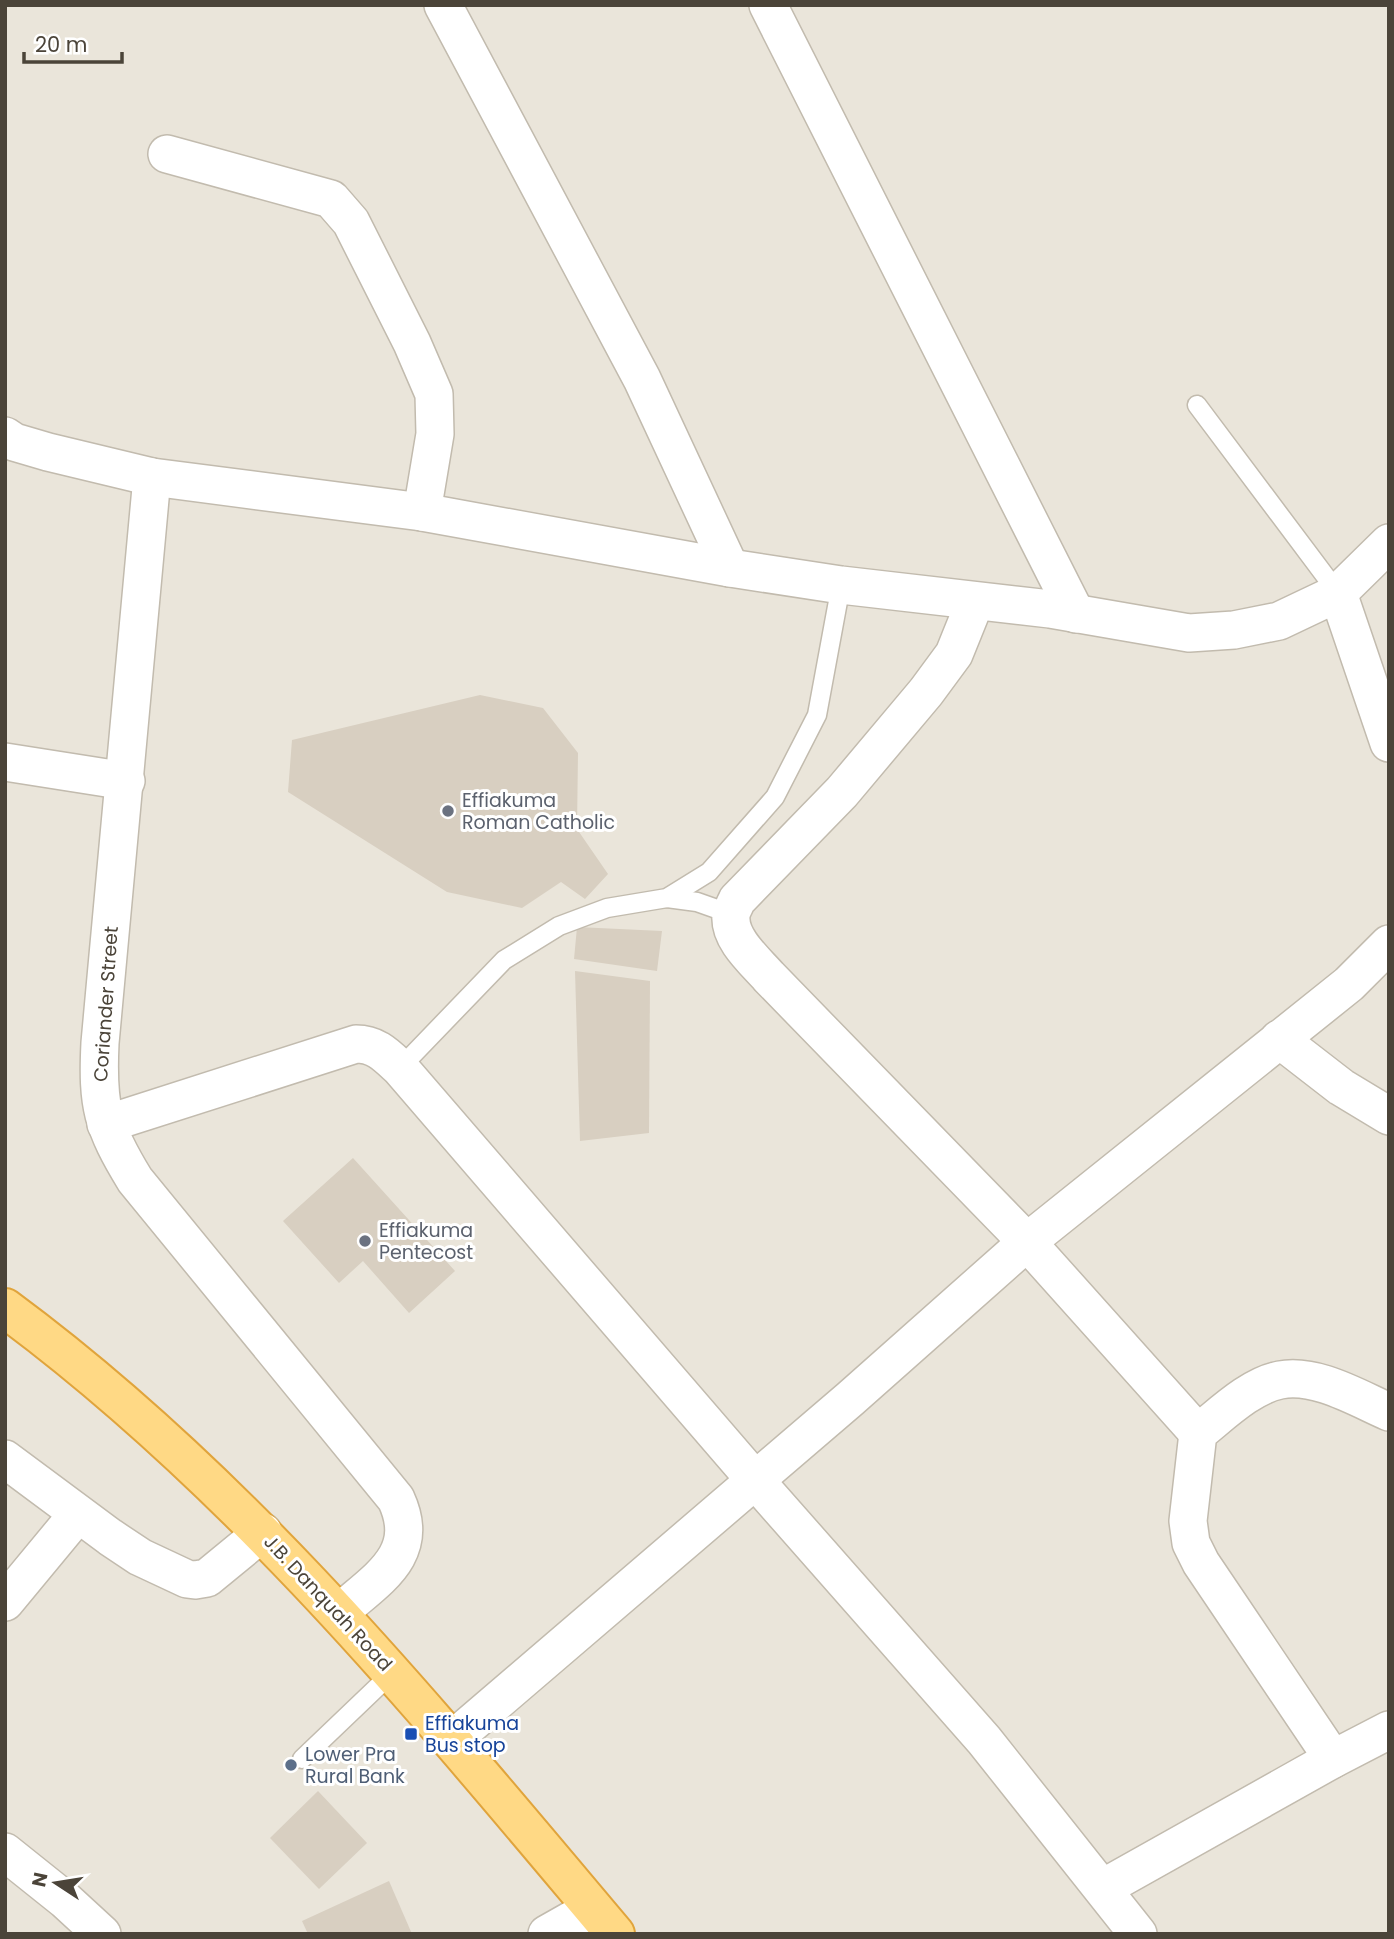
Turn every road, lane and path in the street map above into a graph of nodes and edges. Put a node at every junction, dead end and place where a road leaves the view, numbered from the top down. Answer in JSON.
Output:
{"nodes":[{"id":1,"x":443,"y":5,"type":"edge"},
{"id":2,"x":768,"y":5,"type":"edge"},
{"id":3,"x":167,"y":153,"type":"dead end"},
{"id":4,"x":1198,"y":405,"type":"dead end"},
{"id":5,"x":5,"y":436,"type":"edge"},
{"id":6,"x":152,"y":477,"type":"junction"},
{"id":7,"x":422,"y":512,"type":"junction"},
{"id":8,"x":1389,"y":543,"type":"edge"},
{"id":9,"x":730,"y":568,"type":"junction"},
{"id":10,"x":841,"y":585,"type":"junction"},
{"id":11,"x":1338,"y":593,"type":"junction"},
{"id":12,"x":975,"y":602,"type":"junction"},
{"id":13,"x":1076,"y":614,"type":"junction"},
{"id":14,"x":1389,"y":743,"type":"edge"},
{"id":15,"x":5,"y":762,"type":"edge"},
{"id":16,"x":126,"y":782,"type":"junction"},
{"id":17,"x":667,"y":898,"type":"junction"},
{"id":18,"x":731,"y":914,"type":"junction"},
{"id":19,"x":1389,"y":944,"type":"edge"},
{"id":20,"x":1279,"y":1039,"type":"junction"},
{"id":21,"x":400,"y":1068,"type":"junction"},
{"id":22,"x":1389,"y":1116,"type":"edge"},
{"id":23,"x":106,"y":1124,"type":"junction"},
{"id":24,"x":1027,"y":1242,"type":"junction"},
{"id":25,"x":5,"y":1308,"type":"edge"},
{"id":26,"x":1389,"y":1412,"type":"edge"},
{"id":27,"x":1198,"y":1433,"type":"junction"},
{"id":28,"x":5,"y":1459,"type":"edge"},
{"id":29,"x":755,"y":1480,"type":"junction"},
{"id":30,"x":77,"y":1515,"type":"junction"},
{"id":31,"x":263,"y":1532,"type":"junction"},
{"id":32,"x":5,"y":1602,"type":"edge"},
{"id":33,"x":340,"y":1612,"type":"junction"},
{"id":34,"x":392,"y":1673,"type":"junction"},
{"id":35,"x":1389,"y":1730,"type":"edge"},
{"id":36,"x":452,"y":1740,"type":"junction"},
{"id":37,"x":302,"y":1759,"type":"dead end"},
{"id":38,"x":1333,"y":1759,"type":"junction"},
{"id":39,"x":5,"y":1852,"type":"edge"},
{"id":40,"x":1103,"y":1888,"type":"junction"},
{"id":41,"x":604,"y":1921,"type":"edge"},
{"id":42,"x":102,"y":1934,"type":"edge"},
{"id":43,"x":547,"y":1934,"type":"edge"},
{"id":44,"x":1138,"y":1934,"type":"edge"}],
"edges":[{"from":1,"to":9,"type":"street"},
{"from":2,"to":13,"type":"street"},
{"from":3,"to":7,"type":"street"},
{"from":4,"to":11,"type":"lane"},
{"from":5,"to":6,"type":"street"},
{"from":6,"to":7,"type":"street"},
{"from":6,"to":16,"type":"street","name":"Coriander Street"},
{"from":7,"to":9,"type":"street"},
{"from":8,"to":11,"type":"street"},
{"from":9,"to":10,"type":"street"},
{"from":10,"to":12,"type":"street"},
{"from":10,"to":17,"type":"lane"},
{"from":11,"to":13,"type":"street"},
{"from":11,"to":14,"type":"street"},
{"from":12,"to":13,"type":"street"},
{"from":12,"to":18,"type":"street"},
{"from":15,"to":16,"type":"street"},
{"from":16,"to":23,"type":"street","name":"Coriander Street"},
{"from":17,"to":18,"type":"lane"},
{"from":17,"to":21,"type":"lane"},
{"from":18,"to":24,"type":"street"},
{"from":19,"to":20,"type":"street"},
{"from":20,"to":22,"type":"street"},
{"from":20,"to":24,"type":"street"},
{"from":21,"to":23,"type":"street"},
{"from":21,"to":29,"type":"street"},
{"from":23,"to":33,"type":"street","name":"Coriander Street"},
{"from":24,"to":27,"type":"street"},
{"from":24,"to":29,"type":"street"},
{"from":25,"to":31,"type":"highway","name":"J.B. Danquah Road"},
{"from":26,"to":27,"type":"street"},
{"from":27,"to":38,"type":"street"},
{"from":28,"to":30,"type":"street"},
{"from":29,"to":36,"type":"street"},
{"from":29,"to":40,"type":"street"},
{"from":30,"to":31,"type":"street"},
{"from":30,"to":32,"type":"street"},
{"from":31,"to":33,"type":"highway","name":"J.B. Danquah Road"},
{"from":33,"to":34,"type":"highway","name":"J.B. Danquah Road"},
{"from":34,"to":36,"type":"highway","name":"J.B. Danquah Road"},
{"from":34,"to":37,"type":"lane"},
{"from":35,"to":38,"type":"street"},
{"from":36,"to":41,"type":"highway","name":"J.B. Danquah Road"},
{"from":38,"to":40,"type":"street"},
{"from":39,"to":42,"type":"street"},
{"from":40,"to":44,"type":"street"},
{"from":41,"to":43,"type":"street"}]}
